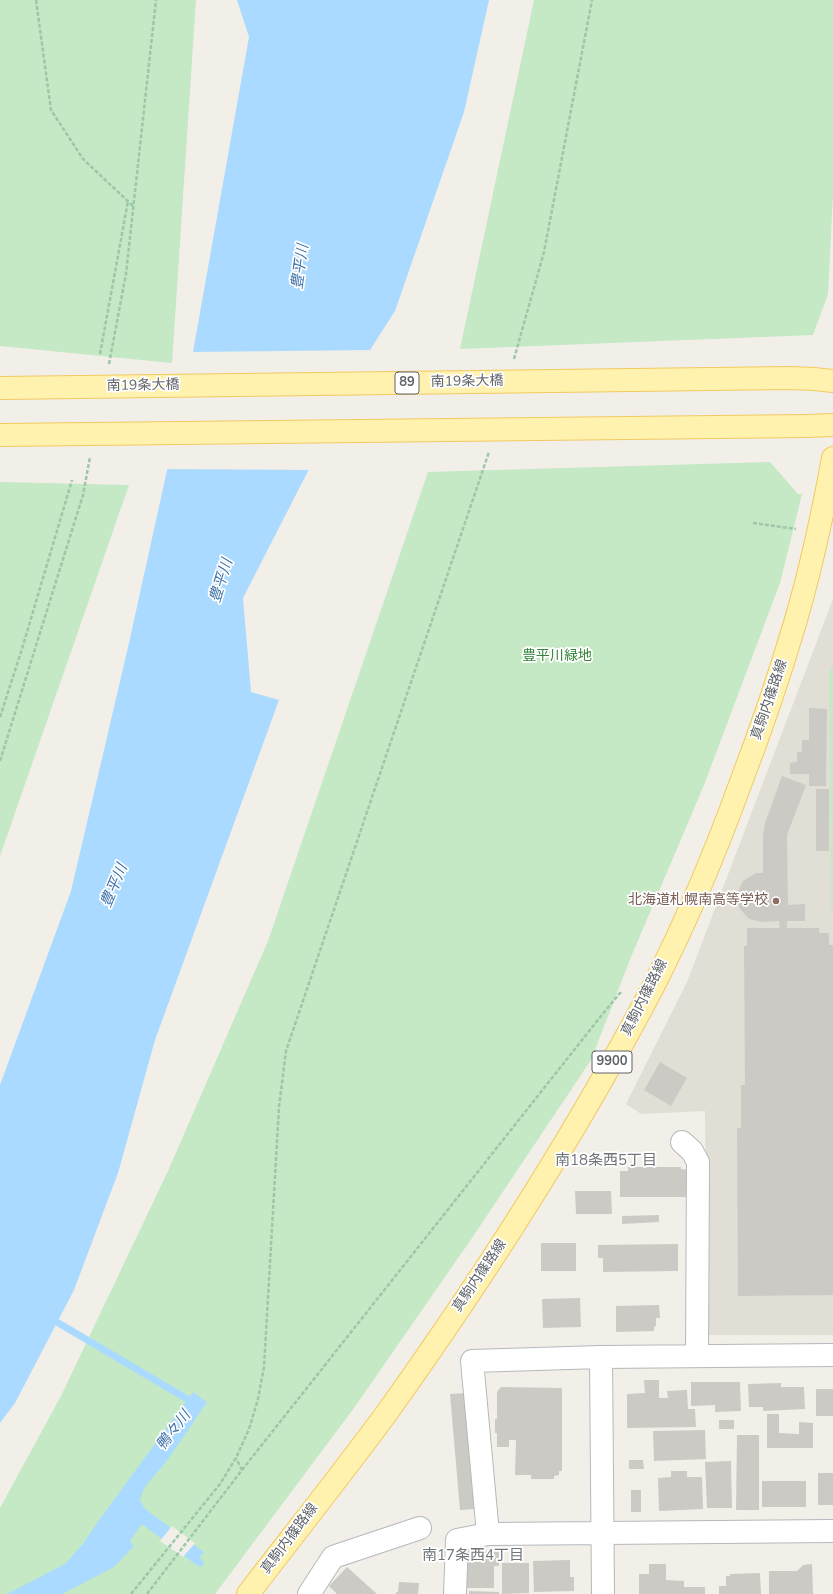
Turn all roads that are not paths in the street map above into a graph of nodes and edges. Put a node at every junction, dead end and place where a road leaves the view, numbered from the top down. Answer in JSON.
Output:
{"nodes":[{"id":1,"x":823,"y":380,"type":"edge"},
{"id":2,"x":0,"y":388,"type":"edge"},
{"id":3,"x":833,"y":425,"type":"edge"},
{"id":4,"x":0,"y":435,"type":"edge"},
{"id":5,"x":833,"y":458,"type":"edge"},
{"id":6,"x":682,"y":1142,"type":"dead end"},
{"id":7,"x":833,"y":1355,"type":"edge"},
{"id":8,"x":697,"y":1356,"type":"junction"},
{"id":9,"x":600,"y":1357,"type":"junction"},
{"id":10,"x":420,"y":1528,"type":"dead end"},
{"id":11,"x":833,"y":1531,"type":"edge"},
{"id":12,"x":602,"y":1533,"type":"junction"},
{"id":13,"x":488,"y":1534,"type":"junction"},
{"id":14,"x":248,"y":1594,"type":"edge"},
{"id":15,"x":309,"y":1594,"type":"edge"},
{"id":16,"x":455,"y":1594,"type":"edge"},
{"id":17,"x":603,"y":1594,"type":"edge"}],
"edges":[{"from":1,"to":2,"type":"main road","name":"南19条大橋","number":"89","bridge":true},
{"from":3,"to":4,"type":"main road","bridge":true},
{"from":5,"to":14,"type":"main road","name":"真駒内篠路線","number":"9900"},
{"from":6,"to":8,"type":"street"},
{"from":7,"to":8,"type":"street"},
{"from":8,"to":9,"type":"street"},
{"from":9,"to":12,"type":"street"},
{"from":9,"to":13,"type":"street"},
{"from":10,"to":15,"type":"street"},
{"from":11,"to":12,"type":"street"},
{"from":12,"to":13,"type":"street"},
{"from":12,"to":17,"type":"street"},
{"from":13,"to":16,"type":"street"}]}
